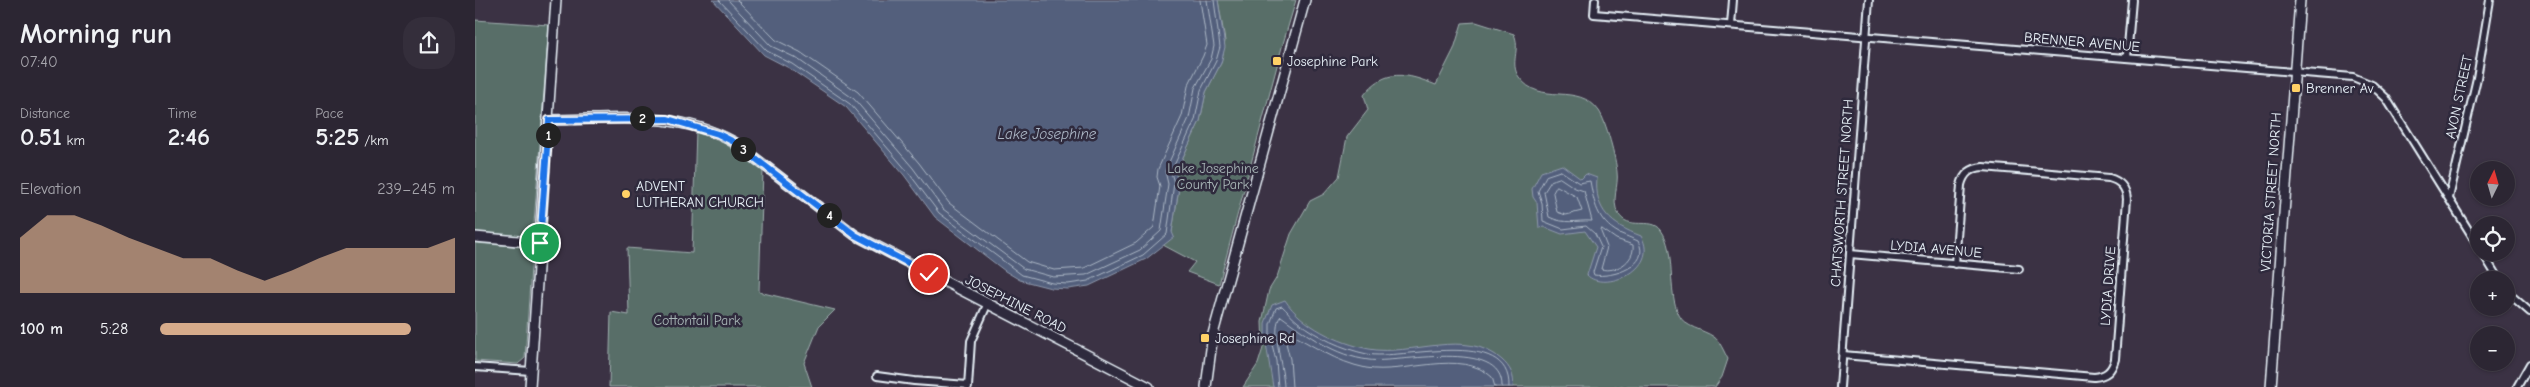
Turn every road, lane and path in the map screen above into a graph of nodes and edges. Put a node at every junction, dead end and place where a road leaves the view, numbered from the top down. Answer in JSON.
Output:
{"nodes":[{"id":1,"x":556,"y":0,"type":"edge"},
{"id":2,"x":1305,"y":0,"type":"edge"},
{"id":3,"x":1595,"y":0,"type":"edge"},
{"id":4,"x":1733,"y":0,"type":"edge"},
{"id":5,"x":1869,"y":0,"type":"edge"},
{"id":6,"x":2131,"y":0,"type":"edge"},
{"id":7,"x":2300,"y":0,"type":"edge"},
{"id":8,"x":2490,"y":0,"type":"edge"},
{"id":9,"x":1731,"y":26,"type":"junction"},
{"id":10,"x":1866,"y":37,"type":"junction"},
{"id":11,"x":2127,"y":58,"type":"junction"},
{"id":12,"x":2294,"y":72,"type":"junction"},
{"id":13,"x":549,"y":120,"type":"junction"},
{"id":14,"x":2449,"y":198,"type":"junction"},
{"id":15,"x":2470,"y":232,"type":"edge"},
{"id":16,"x":475,"y":237,"type":"edge"},
{"id":17,"x":540,"y":243,"type":"junction"},
{"id":18,"x":1850,"y":254,"type":"junction"},
{"id":19,"x":1955,"y":264,"type":"junction"},
{"id":20,"x":2019,"y":269,"type":"dead end"},
{"id":21,"x":2515,"y":299,"type":"edge"},
{"id":22,"x":987,"y":305,"type":"junction"},
{"id":23,"x":2530,"y":312,"type":"edge"},
{"id":24,"x":1843,"y":355,"type":"junction"},
{"id":25,"x":2530,"y":364,"type":"edge"},
{"id":26,"x":475,"y":367,"type":"edge"},
{"id":27,"x":531,"y":371,"type":"junction"},
{"id":28,"x":877,"y":376,"type":"dead end"},
{"id":29,"x":968,"y":386,"type":"edge"},
{"id":30,"x":530,"y":387,"type":"edge"},
{"id":31,"x":1149,"y":387,"type":"edge"},
{"id":32,"x":1206,"y":387,"type":"edge"},
{"id":33,"x":1840,"y":387,"type":"edge"},
{"id":34,"x":2271,"y":387,"type":"edge"},
{"id":35,"x":2517,"y":387,"type":"edge"}],
"edges":[{"from":1,"to":13,"type":"street"},
{"from":2,"to":32,"type":"street"},
{"from":3,"to":9,"type":"street","name":"BRENNER AVENUE"},
{"from":4,"to":9,"type":"street"},
{"from":5,"to":10,"type":"street","name":"CHATSWORTH STREET NORTH"},
{"from":6,"to":11,"type":"street"},
{"from":7,"to":12,"type":"street","name":"VICTORIA STREET NORTH"},
{"from":8,"to":14,"type":"street","name":"AVON STREET"},
{"from":9,"to":10,"type":"street","name":"BRENNER AVENUE"},
{"from":10,"to":11,"type":"street","name":"BRENNER AVENUE"},
{"from":10,"to":18,"type":"street","name":"CHATSWORTH STREET NORTH"},
{"from":11,"to":12,"type":"street","name":"BRENNER AVENUE"},
{"from":12,"to":14,"type":"street","name":"BRENNER AVENUE"},
{"from":12,"to":34,"type":"street","name":"VICTORIA STREET NORTH"},
{"from":13,"to":17,"type":"street"},
{"from":13,"to":22,"type":"street","name":"JOSEPHINE ROAD"},
{"from":14,"to":15,"type":"street","name":"BRENNER AVENUE"},
{"from":16,"to":17,"type":"street"},
{"from":17,"to":27,"type":"street"},
{"from":18,"to":19,"type":"street","name":"LYDIA AVENUE"},
{"from":18,"to":24,"type":"street","name":"CHATSWORTH STREET NORTH"},
{"from":19,"to":20,"type":"street","name":"LYDIA AVENUE"},
{"from":19,"to":24,"type":"street","name":"LYDIA DRIVE"},
{"from":21,"to":23,"type":"street"},
{"from":22,"to":29,"type":"street"},
{"from":22,"to":31,"type":"street","name":"JOSEPHINE ROAD"},
{"from":24,"to":33,"type":"street","name":"CHATSWORTH STREET NORTH"},
{"from":25,"to":35,"type":"street"},
{"from":26,"to":27,"type":"street"},
{"from":27,"to":30,"type":"street"},
{"from":28,"to":29,"type":"street"}]}
